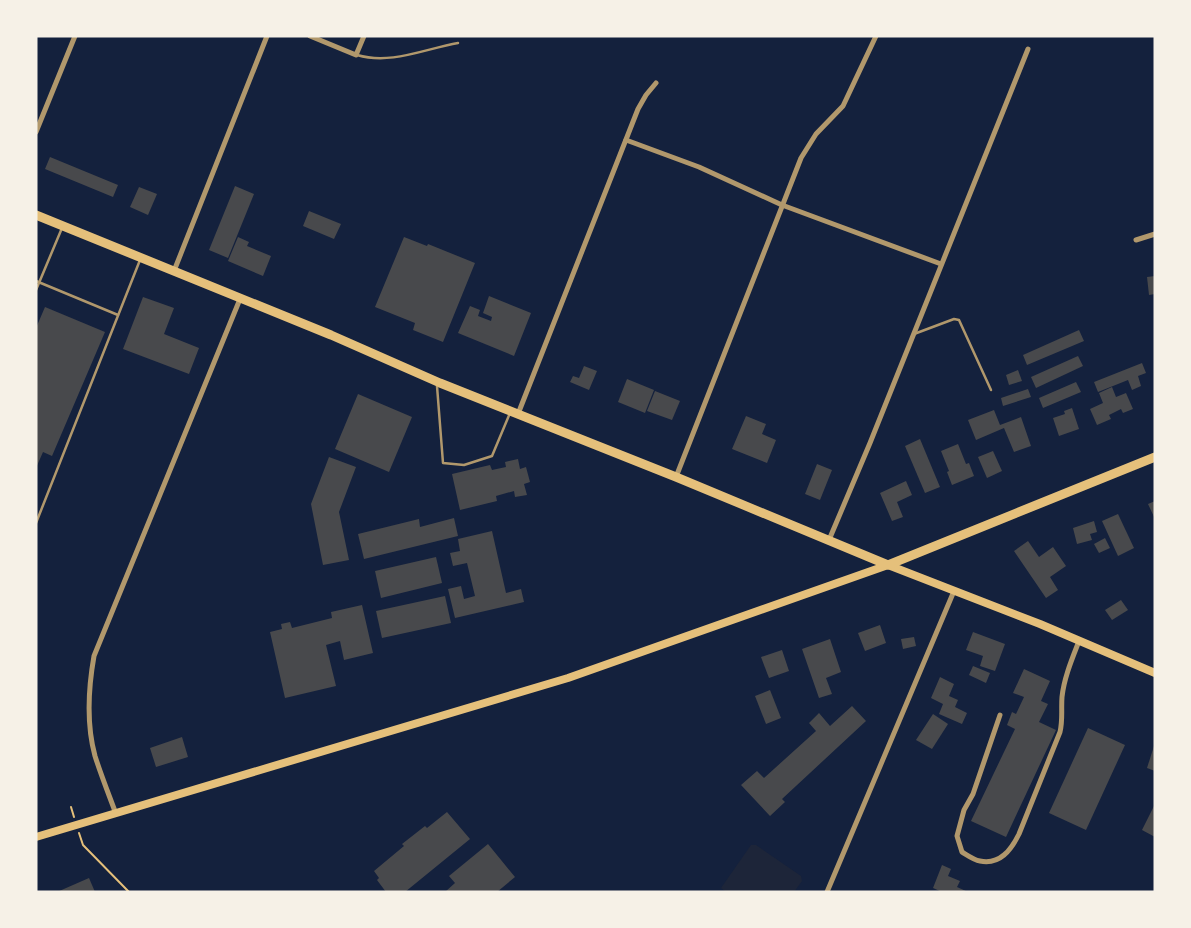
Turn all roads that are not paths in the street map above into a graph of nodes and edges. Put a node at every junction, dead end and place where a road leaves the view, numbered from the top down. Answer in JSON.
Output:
{"nodes":[{"id":1,"x":75,"y":36,"type":"edge"},
{"id":2,"x":267,"y":36,"type":"edge"},
{"id":3,"x":310,"y":36,"type":"edge"},
{"id":4,"x":364,"y":36,"type":"edge"},
{"id":5,"x":876,"y":36,"type":"edge"},
{"id":6,"x":458,"y":43,"type":"dead end"},
{"id":7,"x":1028,"y":49,"type":"dead end"},
{"id":8,"x":356,"y":55,"type":"junction"},
{"id":9,"x":656,"y":83,"type":"dead end"},
{"id":10,"x":36,"y":132,"type":"edge"},
{"id":11,"x":626,"y":140,"type":"junction"},
{"id":12,"x":782,"y":205,"type":"junction"},
{"id":13,"x":36,"y":216,"type":"edge"},
{"id":14,"x":63,"y":226,"type":"junction"},
{"id":15,"x":1155,"y":234,"type":"edge"},
{"id":16,"x":1136,"y":240,"type":"dead end"},
{"id":17,"x":141,"y":258,"type":"junction"},
{"id":18,"x":941,"y":264,"type":"junction"},
{"id":19,"x":174,"y":272,"type":"junction"},
{"id":20,"x":38,"y":282,"type":"edge"},
{"id":21,"x":36,"y":290,"type":"edge"},
{"id":22,"x":240,"y":299,"type":"junction"},
{"id":23,"x":118,"y":315,"type":"junction"},
{"id":24,"x":912,"y":334,"type":"junction"},
{"id":25,"x":437,"y":382,"type":"junction"},
{"id":26,"x":991,"y":390,"type":"dead end"},
{"id":27,"x":514,"y":413,"type":"junction"},
{"id":28,"x":1155,"y":457,"type":"edge"},
{"id":29,"x":676,"y":477,"type":"junction"},
{"id":30,"x":36,"y":524,"type":"edge"},
{"id":31,"x":829,"y":540,"type":"junction"},
{"id":32,"x":888,"y":564,"type":"junction"},
{"id":33,"x":954,"y":592,"type":"junction"},
{"id":34,"x":1079,"y":641,"type":"junction"},
{"id":35,"x":1155,"y":673,"type":"edge"},
{"id":36,"x":1000,"y":715,"type":"dead end"},
{"id":37,"x":116,"y":814,"type":"junction"},
{"id":38,"x":36,"y":837,"type":"edge"},
{"id":39,"x":827,"y":892,"type":"edge"}],
"edges":[{"from":1,"to":10,"type":"street"},
{"from":2,"to":19,"type":"street"},
{"from":3,"to":8,"type":"street"},
{"from":4,"to":8,"type":"street"},
{"from":5,"to":12,"type":"street"},
{"from":6,"to":8,"type":"lane"},
{"from":7,"to":18,"type":"street"},
{"from":9,"to":11,"type":"street"},
{"from":11,"to":12,"type":"street"},
{"from":11,"to":27,"type":"street"},
{"from":12,"to":18,"type":"street"},
{"from":12,"to":29,"type":"street"},
{"from":13,"to":14,"type":"main road"},
{"from":14,"to":17,"type":"main road"},
{"from":14,"to":20,"type":"lane"},
{"from":15,"to":16,"type":"street"},
{"from":17,"to":19,"type":"main road"},
{"from":17,"to":23,"type":"lane"},
{"from":18,"to":24,"type":"street"},
{"from":19,"to":22,"type":"main road"},
{"from":20,"to":21,"type":"lane"},
{"from":20,"to":23,"type":"lane"},
{"from":22,"to":25,"type":"main road"},
{"from":22,"to":37,"type":"street"},
{"from":23,"to":30,"type":"lane"},
{"from":24,"to":26,"type":"lane"},
{"from":24,"to":31,"type":"street"},
{"from":25,"to":27,"type":"main road"},
{"from":25,"to":27,"type":"lane"},
{"from":27,"to":29,"type":"main road"},
{"from":28,"to":32,"type":"main road"},
{"from":29,"to":31,"type":"main road"},
{"from":31,"to":32,"type":"main road"},
{"from":32,"to":33,"type":"main road"},
{"from":32,"to":37,"type":"main road"},
{"from":33,"to":34,"type":"main road"},
{"from":33,"to":39,"type":"street"},
{"from":34,"to":35,"type":"main road"},
{"from":34,"to":36,"type":"street"},
{"from":37,"to":38,"type":"main road"}]}
